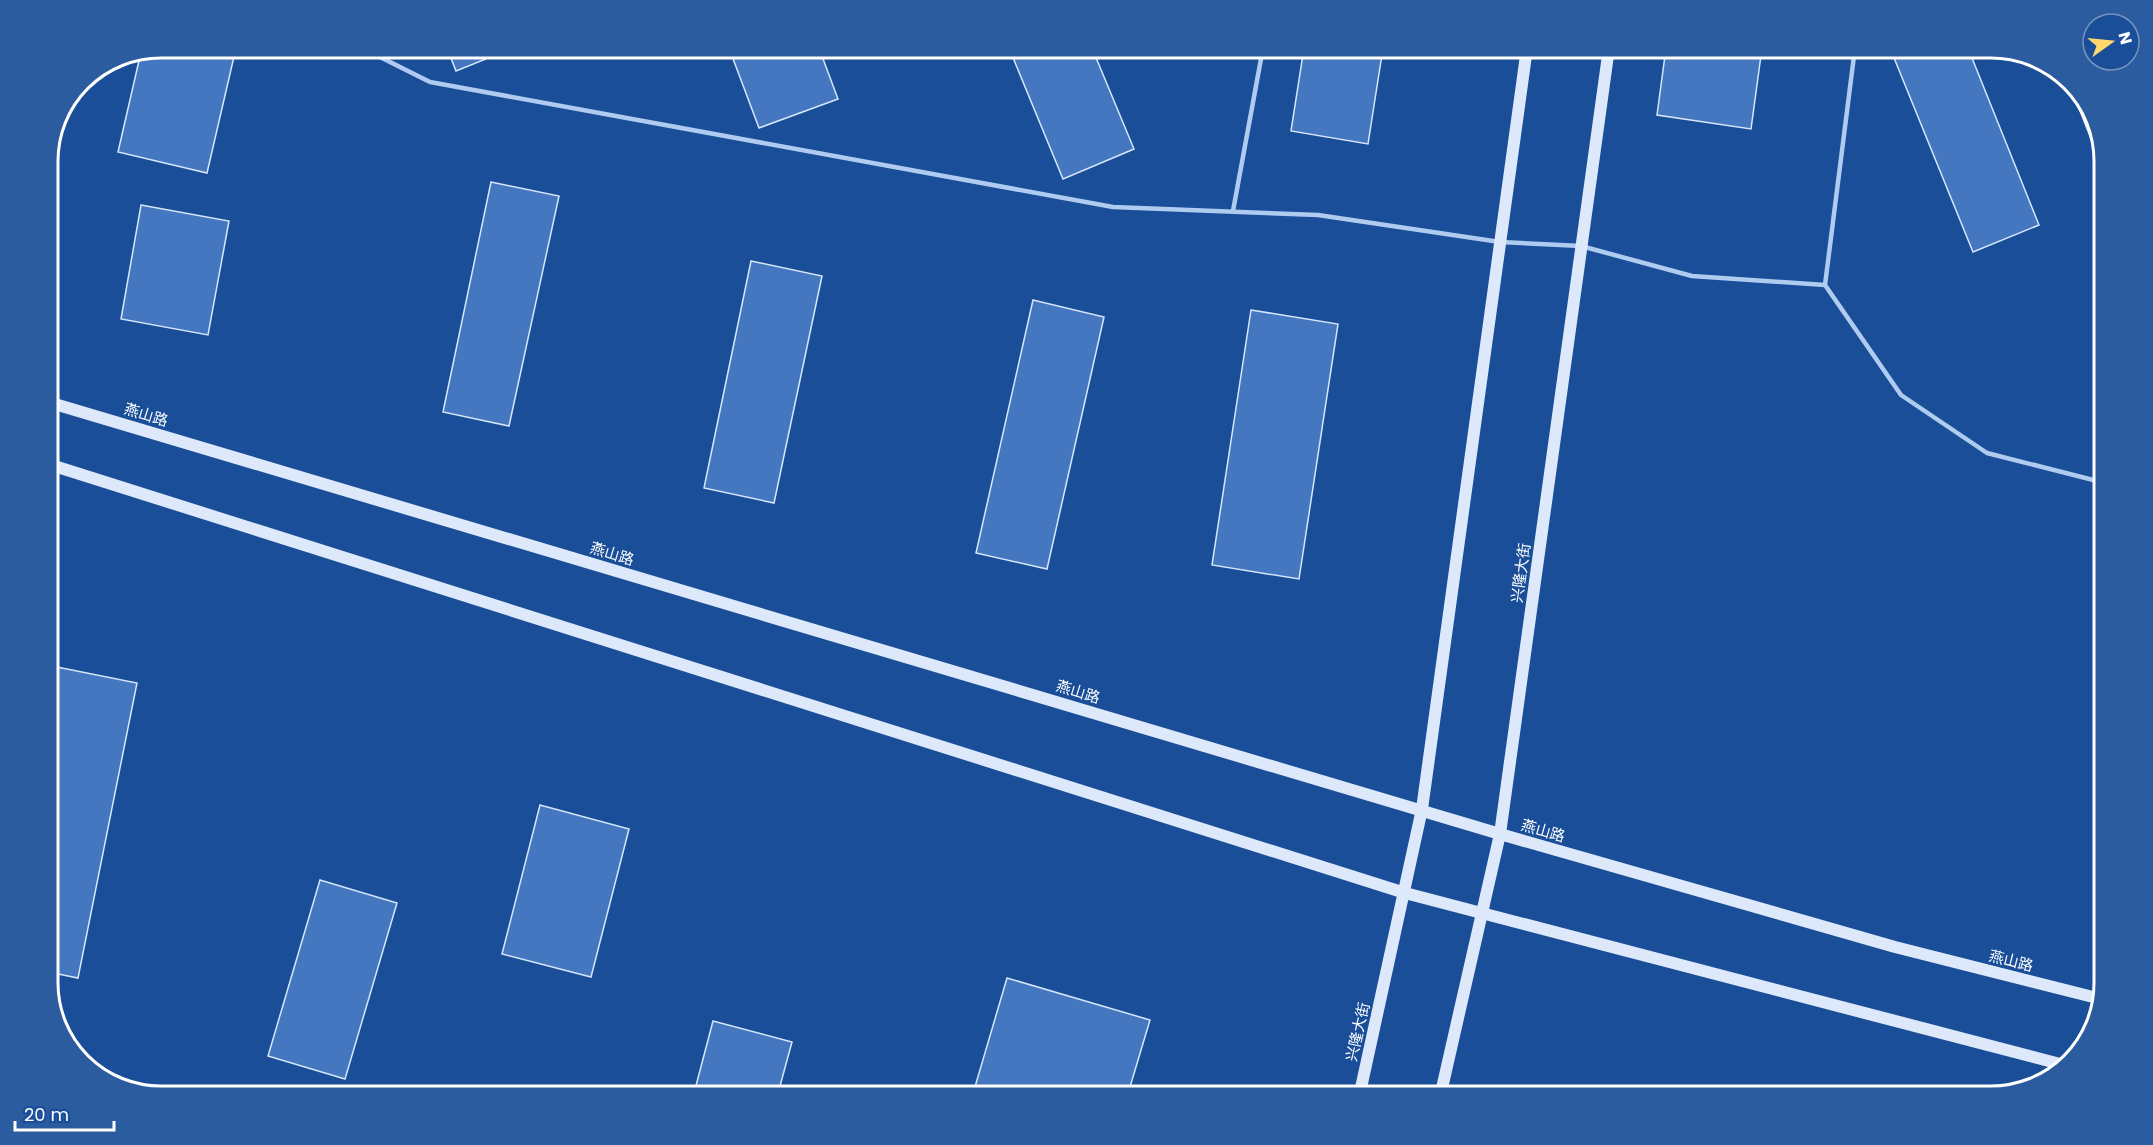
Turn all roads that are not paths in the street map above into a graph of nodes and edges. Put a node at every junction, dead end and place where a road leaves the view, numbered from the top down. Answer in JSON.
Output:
{"nodes":[{"id":1,"x":382,"y":58,"type":"edge"},
{"id":2,"x":1261,"y":58,"type":"edge"},
{"id":3,"x":1526,"y":58,"type":"edge"},
{"id":4,"x":1608,"y":58,"type":"edge"},
{"id":5,"x":1854,"y":58,"type":"edge"},
{"id":6,"x":1233,"y":211,"type":"junction"},
{"id":7,"x":1500,"y":242,"type":"junction"},
{"id":8,"x":1581,"y":246,"type":"junction"},
{"id":9,"x":1825,"y":285,"type":"junction"},
{"id":10,"x":59,"y":405,"type":"edge"},
{"id":11,"x":59,"y":467,"type":"edge"},
{"id":12,"x":2094,"y":480,"type":"edge"},
{"id":13,"x":1422,"y":809,"type":"junction"},
{"id":14,"x":1500,"y":834,"type":"junction"},
{"id":15,"x":1405,"y":893,"type":"junction"},
{"id":16,"x":1482,"y":914,"type":"junction"},
{"id":17,"x":2094,"y":997,"type":"edge"},
{"id":18,"x":2056,"y":1063,"type":"edge"},
{"id":19,"x":1361,"y":1086,"type":"edge"},
{"id":20,"x":1443,"y":1086,"type":"edge"}],
"edges":[{"from":1,"to":6,"type":"lane"},
{"from":2,"to":6,"type":"lane"},
{"from":3,"to":7,"type":"street","name":"兴隆大街"},
{"from":4,"to":8,"type":"street","name":"兴隆大街"},
{"from":5,"to":9,"type":"lane"},
{"from":6,"to":7,"type":"lane"},
{"from":7,"to":8,"type":"lane"},
{"from":7,"to":13,"type":"street","name":"兴隆大街"},
{"from":8,"to":9,"type":"lane"},
{"from":8,"to":14,"type":"street","name":"兴隆大街"},
{"from":9,"to":12,"type":"lane"},
{"from":10,"to":13,"type":"street","name":"燕山路"},
{"from":11,"to":15,"type":"street"},
{"from":13,"to":14,"type":"street","name":"燕山路"},
{"from":13,"to":15,"type":"street","name":"兴隆大街"},
{"from":14,"to":16,"type":"street","name":"兴隆大街"},
{"from":14,"to":17,"type":"street","name":"燕山路"},
{"from":15,"to":16,"type":"street"},
{"from":15,"to":19,"type":"street","name":"兴隆大街"},
{"from":16,"to":18,"type":"street"},
{"from":16,"to":20,"type":"street","name":"兴隆大街"}]}
